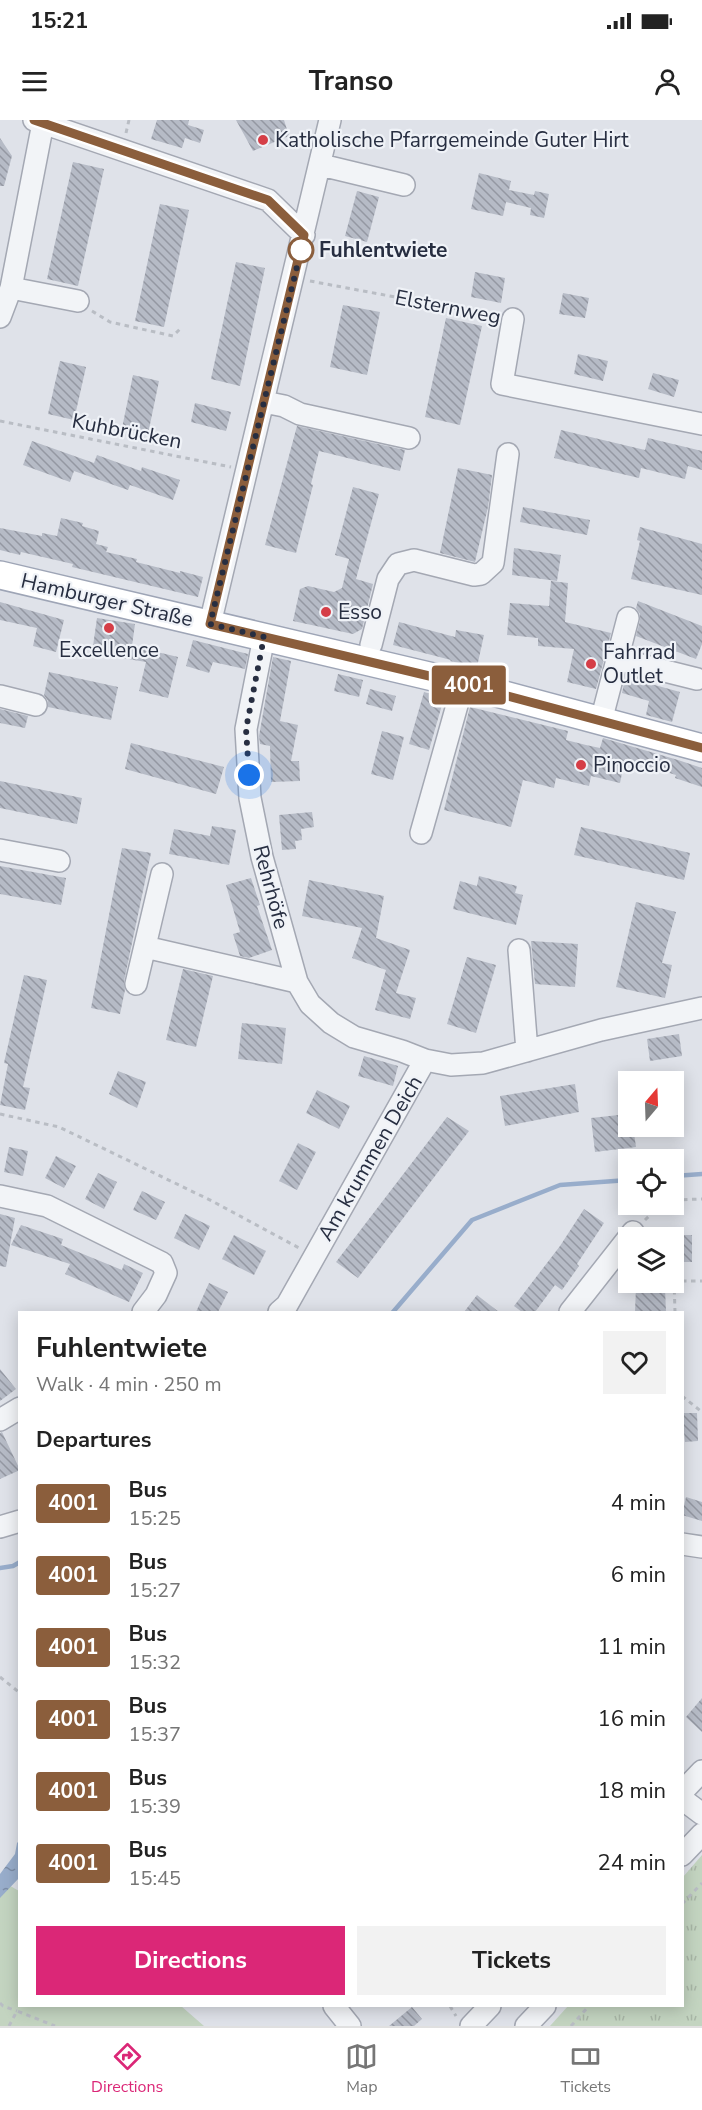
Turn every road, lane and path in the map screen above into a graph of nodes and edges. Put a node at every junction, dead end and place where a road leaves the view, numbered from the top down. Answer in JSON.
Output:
{"nodes":[{"id":1,"x":330,"y":120,"type":"edge"},
{"id":2,"x":39,"y":122,"type":"edge"},
{"id":3,"x":321,"y":165,"type":"junction"},
{"id":4,"x":404,"y":185,"type":"dead end"},
{"id":5,"x":304,"y":235,"type":"junction"},
{"id":6,"x":294,"y":278,"type":"junction"},
{"id":7,"x":11,"y":288,"type":"junction"},
{"id":8,"x":78,"y":302,"type":"joint"},
{"id":9,"x":0,"y":317,"type":"edge"},
{"id":10,"x":513,"y":319,"type":"joint"},
{"id":11,"x":181,"y":328,"type":"dead end"},
{"id":12,"x":264,"y":402,"type":"junction"},
{"id":13,"x":0,"y":421,"type":"edge"},
{"id":14,"x":702,"y":424,"type":"edge"},
{"id":15,"x":409,"y":438,"type":"dead end"},
{"id":16,"x":508,"y":454,"type":"dead end"},
{"id":17,"x":247,"y":470,"type":"junction"},
{"id":18,"x":0,"y":575,"type":"edge"},
{"id":19,"x":628,"y":618,"type":"dead end"},
{"id":20,"x":210,"y":624,"type":"junction"},
{"id":21,"x":264,"y":637,"type":"junction"},
{"id":22,"x":371,"y":645,"type":"dead end"},
{"id":23,"x":617,"y":659,"type":"junction"},
{"id":24,"x":697,"y":679,"type":"dead end"},
{"id":25,"x":463,"y":684,"type":"junction"},
{"id":26,"x":0,"y":696,"type":"edge"},
{"id":27,"x":36,"y":705,"type":"dead end"},
{"id":28,"x":601,"y":721,"type":"junction"},
{"id":29,"x":702,"y":748,"type":"edge"},
{"id":30,"x":421,"y":833,"type":"dead end"},
{"id":31,"x":0,"y":850,"type":"edge"},
{"id":32,"x":59,"y":861,"type":"dead end"},
{"id":33,"x":162,"y":874,"type":"dead end"},
{"id":34,"x":145,"y":947,"type":"junction"},
{"id":35,"x":519,"y":950,"type":"dead end"},
{"id":36,"x":297,"y":982,"type":"junction"},
{"id":37,"x":136,"y":984,"type":"dead end"},
{"id":38,"x":702,"y":1008,"type":"edge"},
{"id":39,"x":527,"y":1051,"type":"junction"},
{"id":40,"x":425,"y":1060,"type":"junction"},
{"id":41,"x":0,"y":1114,"type":"edge"},
{"id":42,"x":0,"y":1196,"type":"edge"},
{"id":43,"x":702,"y":1199,"type":"edge"},
{"id":44,"x":684,"y":1200,"type":"edge"},
{"id":45,"x":650,"y":1215,"type":"edge"},
{"id":46,"x":638,"y":1227,"type":"edge"},
{"id":47,"x":618,"y":1251,"type":"edge"},
{"id":48,"x":314,"y":1256,"type":"junction"},
{"id":49,"x":684,"y":1281,"type":"edge"},
{"id":50,"x":702,"y":1281,"type":"edge"},
{"id":51,"x":674,"y":1293,"type":"edge"},
{"id":52,"x":144,"y":1311,"type":"edge"},
{"id":53,"x":280,"y":1311,"type":"edge"},
{"id":54,"x":571,"y":1311,"type":"edge"},
{"id":55,"x":675,"y":1311,"type":"edge"},
{"id":56,"x":684,"y":1398,"type":"edge"},
{"id":57,"x":18,"y":1409,"type":"edge"},
{"id":58,"x":702,"y":1412,"type":"edge"},
{"id":59,"x":0,"y":1419,"type":"edge"},
{"id":60,"x":18,"y":1522,"type":"edge"},
{"id":61,"x":0,"y":1527,"type":"edge"},
{"id":62,"x":684,"y":1544,"type":"edge"},
{"id":63,"x":702,"y":1547,"type":"edge"},
{"id":64,"x":1,"y":1678,"type":"edge"},
{"id":65,"x":18,"y":1691,"type":"edge"},
{"id":66,"x":702,"y":1771,"type":"edge"},
{"id":67,"x":684,"y":1790,"type":"edge"},
{"id":68,"x":684,"y":1800,"type":"edge"},
{"id":69,"x":702,"y":1814,"type":"edge"},
{"id":70,"x":702,"y":1834,"type":"edge"},
{"id":71,"x":684,"y":1853,"type":"edge"},
{"id":72,"x":702,"y":1883,"type":"edge"},
{"id":73,"x":684,"y":1902,"type":"edge"},
{"id":74,"x":0,"y":2003,"type":"edge"},
{"id":75,"x":335,"y":2007,"type":"edge"},
{"id":76,"x":489,"y":2007,"type":"edge"},
{"id":77,"x":544,"y":2007,"type":"edge"},
{"id":78,"x":588,"y":2007,"type":"edge"},
{"id":79,"x":17,"y":2011,"type":"junction"},
{"id":80,"x":9,"y":2026,"type":"edge"},
{"id":81,"x":55,"y":2026,"type":"edge"},
{"id":82,"x":350,"y":2026,"type":"edge"},
{"id":83,"x":471,"y":2026,"type":"edge"},
{"id":84,"x":526,"y":2026,"type":"edge"},
{"id":85,"x":571,"y":2026,"type":"edge"}],
"edges":[{"from":1,"to":3,"type":"street"},
{"from":2,"to":5,"type":"street"},
{"from":2,"to":7,"type":"street"},
{"from":3,"to":4,"type":"street"},
{"from":3,"to":5,"type":"street"},
{"from":5,"to":6,"type":"street"},
{"from":6,"to":10,"type":"path","name":"Elsternweg"},
{"from":6,"to":12,"type":"street"},
{"from":7,"to":8,"type":"street"},
{"from":7,"to":9,"type":"street"},
{"from":8,"to":11,"type":"path"},
{"from":10,"to":14,"type":"street","name":"Elsternweg"},
{"from":12,"to":15,"type":"street"},
{"from":12,"to":17,"type":"street"},
{"from":13,"to":17,"type":"path","name":"Kuhbrücken"},
{"from":16,"to":22,"type":"street"},
{"from":17,"to":20,"type":"street"},
{"from":18,"to":20,"type":"main road","name":"Hamburger Straße"},
{"from":19,"to":23,"type":"street"},
{"from":20,"to":21,"type":"main road","name":"Hamburger Straße"},
{"from":21,"to":25,"type":"main road","name":"Hamburger Straße"},
{"from":21,"to":36,"type":"street","name":"Rehrhöfe"},
{"from":23,"to":24,"type":"street"},
{"from":23,"to":28,"type":"street"},
{"from":25,"to":28,"type":"main road","name":"Hamburger Straße"},
{"from":25,"to":30,"type":"street"},
{"from":26,"to":27,"type":"street"},
{"from":28,"to":29,"type":"main road","name":"Hamburger Straße"},
{"from":31,"to":32,"type":"street"},
{"from":33,"to":34,"type":"street"},
{"from":34,"to":36,"type":"street"},
{"from":34,"to":37,"type":"street"},
{"from":35,"to":39,"type":"street"},
{"from":36,"to":40,"type":"street","name":"Rehrhöfe"},
{"from":38,"to":39,"type":"street","name":"Am krummen Deich"},
{"from":39,"to":40,"type":"street","name":"Am krummen Deich"},
{"from":40,"to":48,"type":"street","name":"Am krummen Deich"},
{"from":41,"to":48,"type":"path"},
{"from":42,"to":52,"type":"street"},
{"from":43,"to":44,"type":"path"},
{"from":45,"to":46,"type":"path"},
{"from":47,"to":54,"type":"street"},
{"from":48,"to":53,"type":"street","name":"Am krummen Deich"},
{"from":49,"to":50,"type":"path"},
{"from":51,"to":55,"type":"path"},
{"from":56,"to":58,"type":"path"},
{"from":57,"to":59,"type":"street"},
{"from":60,"to":61,"type":"street"},
{"from":62,"to":63,"type":"street"},
{"from":64,"to":65,"type":"path"},
{"from":66,"to":67,"type":"street"},
{"from":68,"to":69,"type":"street"},
{"from":70,"to":71,"type":"street"},
{"from":72,"to":73,"type":"path"},
{"from":74,"to":79,"type":"path"},
{"from":75,"to":82,"type":"street"},
{"from":76,"to":83,"type":"street"},
{"from":77,"to":84,"type":"street"},
{"from":78,"to":85,"type":"path"},
{"from":79,"to":80,"type":"path"},
{"from":79,"to":81,"type":"path"}]}
